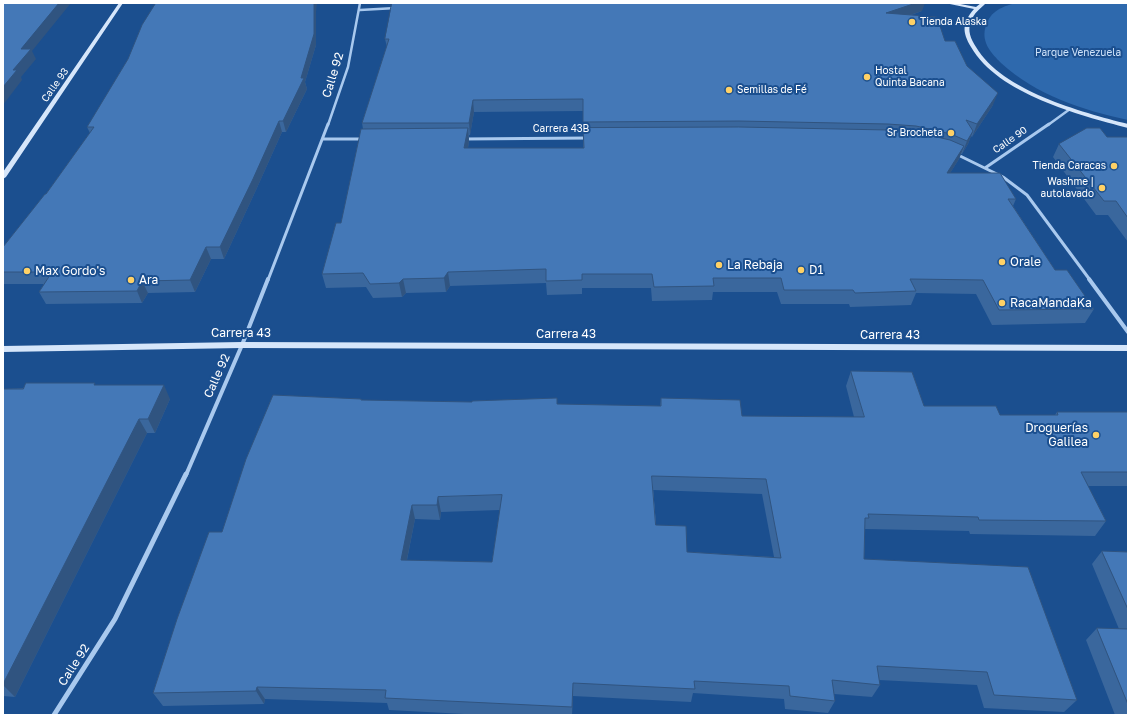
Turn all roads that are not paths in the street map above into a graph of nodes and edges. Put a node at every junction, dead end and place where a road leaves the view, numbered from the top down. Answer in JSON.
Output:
{"nodes":[{"id":1,"x":120,"y":3,"type":"edge"},
{"id":2,"x":360,"y":3,"type":"edge"},
{"id":3,"x":948,"y":3,"type":"edge"},
{"id":4,"x":984,"y":3,"type":"edge"},
{"id":5,"x":400,"y":8,"type":"edge"},
{"id":6,"x":976,"y":8,"type":"junction"},
{"id":7,"x":360,"y":10,"type":"junction"},
{"id":8,"x":1070,"y":109,"type":"junction"},
{"id":9,"x":1128,"y":126,"type":"edge"},
{"id":10,"x":592,"y":138,"type":"edge"},
{"id":11,"x":323,"y":139,"type":"junction"},
{"id":12,"x":369,"y":139,"type":"edge"},
{"id":13,"x":459,"y":139,"type":"edge"},
{"id":14,"x":953,"y":153,"type":"edge"},
{"id":15,"x":985,"y":168,"type":"junction"},
{"id":16,"x":3,"y":177,"type":"edge"},
{"id":17,"x":1128,"y":332,"type":"edge"},
{"id":18,"x":242,"y":345,"type":"junction"},
{"id":19,"x":1128,"y":348,"type":"edge"},
{"id":20,"x":3,"y":349,"type":"edge"},
{"id":21,"x":54,"y":715,"type":"edge"}],
"edges":[{"from":1,"to":16,"type":"street","name":"Calle 93"},
{"from":2,"to":7,"type":"street","name":"Calle 92"},
{"from":3,"to":6,"type":"street"},
{"from":4,"to":6,"type":"street"},
{"from":5,"to":7,"type":"street"},
{"from":6,"to":8,"type":"street"},
{"from":7,"to":11,"type":"street","name":"Calle 92"},
{"from":8,"to":9,"type":"street"},
{"from":8,"to":15,"type":"street","name":"Calle 90"},
{"from":10,"to":13,"type":"street","name":"Carrera 43B"},
{"from":11,"to":12,"type":"street"},
{"from":11,"to":18,"type":"street","name":"Calle 92"},
{"from":14,"to":15,"type":"street"},
{"from":15,"to":17,"type":"street","name":"Calle 90"},
{"from":18,"to":19,"type":"street","name":"Carrera 43"},
{"from":18,"to":20,"type":"street","name":"Carrera 43"},
{"from":18,"to":21,"type":"street","name":"Calle 92"}]}
